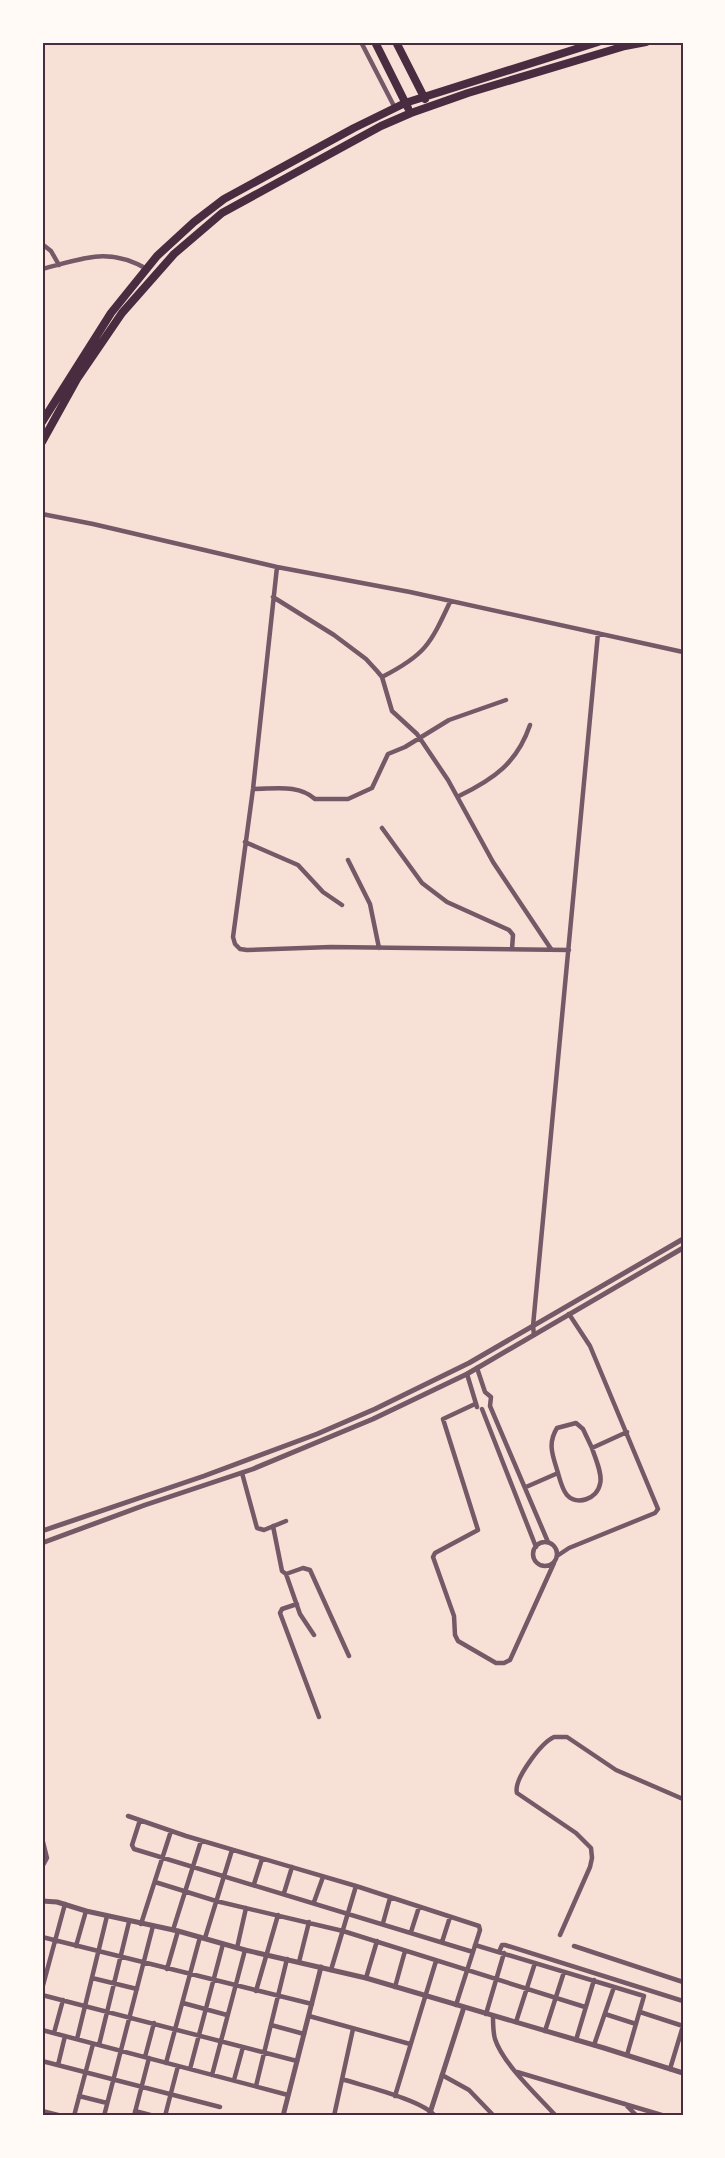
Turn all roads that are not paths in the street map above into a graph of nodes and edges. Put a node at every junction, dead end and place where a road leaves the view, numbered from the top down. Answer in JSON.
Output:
{"nodes":[{"id":1,"x":361,"y":42,"type":"edge"},
{"id":2,"x":375,"y":42,"type":"edge"},
{"id":3,"x":396,"y":42,"type":"edge"},
{"id":4,"x":598,"y":42,"type":"edge"},
{"id":5,"x":646,"y":42,"type":"edge"},
{"id":6,"x":424,"y":96,"type":"junction"},
{"id":7,"x":405,"y":103,"type":"junction"},
{"id":8,"x":428,"y":106,"type":"junction"},
{"id":9,"x":394,"y":108,"type":"junction"},
{"id":10,"x":411,"y":113,"type":"junction"},
{"id":11,"x":42,"y":244,"type":"edge"},
{"id":12,"x":58,"y":265,"type":"junction"},
{"id":13,"x":42,"y":269,"type":"edge"},
{"id":14,"x":147,"y":269,"type":"junction"},
{"id":15,"x":42,"y":422,"type":"edge"},
{"id":16,"x":42,"y":442,"type":"edge"},
{"id":17,"x":42,"y":514,"type":"edge"},
{"id":18,"x":277,"y":567,"type":"junction"},
{"id":19,"x":273,"y":597,"type":"junction"},
{"id":20,"x":450,"y":602,"type":"junction"},
{"id":21,"x":598,"y":633,"type":"junction"},
{"id":22,"x":683,"y":652,"type":"edge"},
{"id":23,"x":382,"y":677,"type":"junction"},
{"id":24,"x":506,"y":700,"type":"dead end"},
{"id":25,"x":530,"y":725,"type":"dead end"},
{"id":26,"x":420,"y":738,"type":"junction"},
{"id":27,"x":253,"y":789,"type":"junction"},
{"id":28,"x":459,"y":795,"type":"junction"},
{"id":29,"x":382,"y":828,"type":"dead end"},
{"id":30,"x":245,"y":842,"type":"junction"},
{"id":31,"x":348,"y":860,"type":"dead end"},
{"id":32,"x":342,"y":905,"type":"dead end"},
{"id":33,"x":380,"y":948,"type":"junction"},
{"id":34,"x":512,"y":949,"type":"junction"},
{"id":35,"x":551,"y":949,"type":"junction"},
{"id":36,"x":569,"y":950,"type":"junction"},
{"id":37,"x":683,"y":1239,"type":"edge"},
{"id":38,"x":683,"y":1248,"type":"edge"},
{"id":39,"x":663,"y":1250,"type":"junction"},
{"id":40,"x":667,"y":1258,"type":"junction"},
{"id":41,"x":569,"y":1314,"type":"junction"},
{"id":42,"x":533,"y":1326,"type":"junction"},
{"id":43,"x":534,"y":1335,"type":"junction"},
{"id":44,"x":477,"y":1368,"type":"junction"},
{"id":45,"x":467,"y":1374,"type":"junction"},
{"id":46,"x":485,"y":1392,"type":"junction"},
{"id":47,"x":475,"y":1396,"type":"junction"},
{"id":48,"x":475,"y":1404,"type":"junction"},
{"id":49,"x":490,"y":1406,"type":"junction"},
{"id":50,"x":482,"y":1409,"type":"junction"},
{"id":51,"x":627,"y":1432,"type":"junction"},
{"id":52,"x":592,"y":1448,"type":"junction"},
{"id":53,"x":242,"y":1473,"type":"junction"},
{"id":54,"x":558,"y":1473,"type":"junction"},
{"id":55,"x":526,"y":1487,"type":"junction"},
{"id":56,"x":286,"y":1521,"type":"dead end"},
{"id":57,"x":273,"y":1526,"type":"junction"},
{"id":58,"x":42,"y":1531,"type":"edge"},
{"id":59,"x":548,"y":1542,"type":"junction"},
{"id":60,"x":42,"y":1543,"type":"edge"},
{"id":61,"x":536,"y":1547,"type":"junction"},
{"id":62,"x":557,"y":1556,"type":"junction"},
{"id":63,"x":554,"y":1563,"type":"junction"},
{"id":64,"x":286,"y":1574,"type":"junction"},
{"id":65,"x":297,"y":1604,"type":"junction"},
{"id":66,"x":314,"y":1635,"type":"dead end"},
{"id":67,"x":349,"y":1656,"type":"dead end"},
{"id":68,"x":319,"y":1717,"type":"dead end"},
{"id":69,"x":683,"y":1799,"type":"edge"},
{"id":70,"x":128,"y":1816,"type":"dead end"},
{"id":71,"x":140,"y":1820,"type":"junction"},
{"id":72,"x":171,"y":1831,"type":"junction"},
{"id":73,"x":42,"y":1838,"type":"edge"},
{"id":74,"x":201,"y":1841,"type":"junction"},
{"id":75,"x":232,"y":1850,"type":"junction"},
{"id":76,"x":163,"y":1857,"type":"junction"},
{"id":77,"x":262,"y":1858,"type":"junction"},
{"id":78,"x":193,"y":1866,"type":"junction"},
{"id":79,"x":42,"y":1867,"type":"edge"},
{"id":80,"x":292,"y":1867,"type":"junction"},
{"id":81,"x":224,"y":1875,"type":"junction"},
{"id":82,"x":323,"y":1877,"type":"junction"},
{"id":83,"x":155,"y":1882,"type":"junction"},
{"id":84,"x":254,"y":1884,"type":"junction"},
{"id":85,"x":356,"y":1886,"type":"junction"},
{"id":86,"x":185,"y":1891,"type":"junction"},
{"id":87,"x":284,"y":1893,"type":"junction"},
{"id":88,"x":390,"y":1898,"type":"junction"},
{"id":89,"x":42,"y":1901,"type":"edge"},
{"id":90,"x":216,"y":1901,"type":"junction"},
{"id":91,"x":314,"y":1902,"type":"junction"},
{"id":92,"x":65,"y":1904,"type":"junction"},
{"id":93,"x":419,"y":1907,"type":"junction"},
{"id":94,"x":246,"y":1908,"type":"junction"},
{"id":95,"x":86,"y":1911,"type":"junction"},
{"id":96,"x":348,"y":1912,"type":"junction"},
{"id":97,"x":278,"y":1915,"type":"junction"},
{"id":98,"x":107,"y":1916,"type":"junction"},
{"id":99,"x":450,"y":1917,"type":"junction"},
{"id":100,"x":129,"y":1922,"type":"junction"},
{"id":101,"x":309,"y":1922,"type":"junction"},
{"id":102,"x":383,"y":1923,"type":"junction"},
{"id":103,"x":141,"y":1924,"type":"junction"},
{"id":104,"x":153,"y":1926,"type":"junction"},
{"id":105,"x":343,"y":1930,"type":"junction"},
{"id":106,"x":175,"y":1931,"type":"junction"},
{"id":107,"x":411,"y":1932,"type":"junction"},
{"id":108,"x":560,"y":1935,"type":"dead end"},
{"id":109,"x":42,"y":1937,"type":"edge"},
{"id":110,"x":203,"y":1938,"type":"junction"},
{"id":111,"x":56,"y":1941,"type":"junction"},
{"id":112,"x":377,"y":1941,"type":"junction"},
{"id":113,"x":442,"y":1942,"type":"junction"},
{"id":114,"x":223,"y":1944,"type":"junction"},
{"id":115,"x":475,"y":1945,"type":"junction"},
{"id":116,"x":76,"y":1946,"type":"junction"},
{"id":117,"x":574,"y":1946,"type":"dead end"},
{"id":118,"x":237,"y":1947,"type":"junction"},
{"id":119,"x":245,"y":1950,"type":"junction"},
{"id":120,"x":405,"y":1951,"type":"junction"},
{"id":121,"x":99,"y":1952,"type":"junction"},
{"id":122,"x":473,"y":1952,"type":"junction"},
{"id":123,"x":501,"y":1952,"type":"junction"},
{"id":124,"x":267,"y":1955,"type":"junction"},
{"id":125,"x":121,"y":1958,"type":"junction"},
{"id":126,"x":287,"y":1959,"type":"junction"},
{"id":127,"x":436,"y":1961,"type":"junction"},
{"id":128,"x":299,"y":1962,"type":"junction"},
{"id":129,"x":535,"y":1963,"type":"junction"},
{"id":130,"x":143,"y":1964,"type":"junction"},
{"id":131,"x":45,"y":1967,"type":"edge"},
{"id":132,"x":321,"y":1967,"type":"junction"},
{"id":133,"x":167,"y":1969,"type":"junction"},
{"id":134,"x":332,"y":1970,"type":"junction"},
{"id":135,"x":466,"y":1971,"type":"junction"},
{"id":136,"x":564,"y":1972,"type":"junction"},
{"id":137,"x":190,"y":1975,"type":"junction"},
{"id":138,"x":92,"y":1978,"type":"junction"},
{"id":139,"x":366,"y":1978,"type":"junction"},
{"id":140,"x":213,"y":1980,"type":"junction"},
{"id":141,"x":496,"y":1980,"type":"junction"},
{"id":142,"x":594,"y":1980,"type":"junction"},
{"id":143,"x":683,"y":1982,"type":"edge"},
{"id":144,"x":114,"y":1984,"type":"junction"},
{"id":145,"x":234,"y":1986,"type":"junction"},
{"id":146,"x":614,"y":1986,"type":"junction"},
{"id":147,"x":395,"y":1987,"type":"junction"},
{"id":148,"x":42,"y":1989,"type":"edge"},
{"id":149,"x":137,"y":1989,"type":"junction"},
{"id":150,"x":526,"y":1989,"type":"junction"},
{"id":151,"x":256,"y":1991,"type":"junction"},
{"id":152,"x":42,"y":1995,"type":"edge"},
{"id":153,"x":279,"y":1996,"type":"junction"},
{"id":154,"x":424,"y":1996,"type":"junction"},
{"id":155,"x":556,"y":1998,"type":"junction"},
{"id":156,"x":63,"y":2000,"type":"junction"},
{"id":157,"x":683,"y":2001,"type":"edge"},
{"id":158,"x":183,"y":2003,"type":"junction"},
{"id":159,"x":312,"y":2004,"type":"junction"},
{"id":160,"x":86,"y":2005,"type":"junction"},
{"id":161,"x":456,"y":2005,"type":"junction"},
{"id":162,"x":464,"y":2007,"type":"junction"},
{"id":163,"x":585,"y":2007,"type":"junction"},
{"id":164,"x":206,"y":2009,"type":"junction"},
{"id":165,"x":107,"y":2011,"type":"junction"},
{"id":166,"x":640,"y":2012,"type":"junction"},
{"id":167,"x":227,"y":2014,"type":"junction"},
{"id":168,"x":486,"y":2014,"type":"junction"},
{"id":169,"x":605,"y":2014,"type":"junction"},
{"id":170,"x":309,"y":2016,"type":"junction"},
{"id":171,"x":493,"y":2016,"type":"junction"},
{"id":172,"x":130,"y":2017,"type":"junction"},
{"id":173,"x":516,"y":2022,"type":"junction"},
{"id":174,"x":154,"y":2023,"type":"junction"},
{"id":175,"x":636,"y":2024,"type":"junction"},
{"id":176,"x":271,"y":2025,"type":"junction"},
{"id":177,"x":683,"y":2026,"type":"edge"},
{"id":178,"x":176,"y":2029,"type":"junction"},
{"id":179,"x":352,"y":2029,"type":"junction"},
{"id":180,"x":42,"y":2030,"type":"edge"},
{"id":181,"x":545,"y":2031,"type":"junction"},
{"id":182,"x":54,"y":2033,"type":"junction"},
{"id":183,"x":304,"y":2034,"type":"junction"},
{"id":184,"x":199,"y":2035,"type":"junction"},
{"id":185,"x":65,"y":2036,"type":"junction"},
{"id":186,"x":77,"y":2039,"type":"junction"},
{"id":187,"x":576,"y":2040,"type":"junction"},
{"id":188,"x":221,"y":2041,"type":"junction"},
{"id":189,"x":96,"y":2044,"type":"junction"},
{"id":190,"x":410,"y":2044,"type":"junction"},
{"id":191,"x":594,"y":2045,"type":"junction"},
{"id":192,"x":243,"y":2047,"type":"junction"},
{"id":193,"x":121,"y":2051,"type":"junction"},
{"id":194,"x":264,"y":2053,"type":"junction"},
{"id":195,"x":627,"y":2055,"type":"junction"},
{"id":196,"x":147,"y":2058,"type":"junction"},
{"id":197,"x":42,"y":2061,"type":"edge"},
{"id":198,"x":297,"y":2061,"type":"junction"},
{"id":199,"x":166,"y":2063,"type":"junction"},
{"id":200,"x":58,"y":2065,"type":"junction"},
{"id":201,"x":178,"y":2066,"type":"junction"},
{"id":202,"x":190,"y":2069,"type":"junction"},
{"id":203,"x":670,"y":2069,"type":"junction"},
{"id":204,"x":85,"y":2072,"type":"junction"},
{"id":205,"x":517,"y":2072,"type":"junction"},
{"id":206,"x":683,"y":2073,"type":"edge"},
{"id":207,"x":212,"y":2075,"type":"junction"},
{"id":208,"x":442,"y":2075,"type":"junction"},
{"id":209,"x":114,"y":2079,"type":"junction"},
{"id":210,"x":342,"y":2079,"type":"junction"},
{"id":211,"x":234,"y":2080,"type":"junction"},
{"id":212,"x":141,"y":2086,"type":"junction"},
{"id":213,"x":256,"y":2086,"type":"junction"},
{"id":214,"x":171,"y":2094,"type":"junction"},
{"id":215,"x":288,"y":2095,"type":"junction"},
{"id":216,"x":79,"y":2096,"type":"junction"},
{"id":217,"x":395,"y":2096,"type":"junction"},
{"id":218,"x":107,"y":2103,"type":"junction"},
{"id":219,"x":624,"y":2103,"type":"junction"},
{"id":220,"x":220,"y":2107,"type":"dead end"},
{"id":221,"x":44,"y":2113,"type":"edge"},
{"id":222,"x":430,"y":2113,"type":"edge"},
{"id":223,"x":134,"y":2114,"type":"edge"},
{"id":224,"x":62,"y":2116,"type":"edge"},
{"id":225,"x":74,"y":2116,"type":"edge"},
{"id":226,"x":104,"y":2116,"type":"edge"},
{"id":227,"x":154,"y":2116,"type":"edge"},
{"id":228,"x":165,"y":2116,"type":"edge"},
{"id":229,"x":283,"y":2116,"type":"edge"},
{"id":230,"x":334,"y":2116,"type":"edge"},
{"id":231,"x":435,"y":2116,"type":"edge"},
{"id":232,"x":494,"y":2116,"type":"edge"},
{"id":233,"x":556,"y":2116,"type":"edge"},
{"id":234,"x":637,"y":2116,"type":"edge"},
{"id":235,"x":665,"y":2116,"type":"edge"}],
"edges":[{"from":1,"to":9,"type":"street"},
{"from":2,"to":7,"type":"highway"},
{"from":3,"to":6,"type":"highway"},
{"from":4,"to":6,"type":"highway"},
{"from":5,"to":8,"type":"highway"},
{"from":6,"to":7,"type":"highway"},
{"from":6,"to":8,"type":"highway"},
{"from":7,"to":9,"type":"highway"},
{"from":7,"to":10,"type":"highway"},
{"from":8,"to":10,"type":"highway"},
{"from":9,"to":14,"type":"highway"},
{"from":10,"to":16,"type":"highway"},
{"from":11,"to":12,"type":"street"},
{"from":12,"to":13,"type":"street"},
{"from":12,"to":14,"type":"street"},
{"from":14,"to":15,"type":"highway"},
{"from":17,"to":18,"type":"street"},
{"from":18,"to":19,"type":"street"},
{"from":18,"to":20,"type":"street"},
{"from":19,"to":23,"type":"street"},
{"from":19,"to":27,"type":"street"},
{"from":20,"to":21,"type":"street"},
{"from":20,"to":23,"type":"street"},
{"from":21,"to":22,"type":"street"},
{"from":21,"to":36,"type":"street"},
{"from":23,"to":26,"type":"street"},
{"from":24,"to":26,"type":"street"},
{"from":25,"to":28,"type":"street"},
{"from":26,"to":27,"type":"street"},
{"from":26,"to":28,"type":"street"},
{"from":27,"to":30,"type":"street"},
{"from":28,"to":35,"type":"street"},
{"from":29,"to":34,"type":"street"},
{"from":30,"to":32,"type":"street"},
{"from":30,"to":33,"type":"street"},
{"from":31,"to":33,"type":"street"},
{"from":33,"to":34,"type":"street"},
{"from":34,"to":35,"type":"street"},
{"from":35,"to":36,"type":"street"},
{"from":36,"to":42,"type":"street"},
{"from":37,"to":39,"type":"street"},
{"from":38,"to":40,"type":"street"},
{"from":39,"to":40,"type":"street"},
{"from":39,"to":42,"type":"street"},
{"from":40,"to":41,"type":"street"},
{"from":41,"to":43,"type":"street"},
{"from":41,"to":51,"type":"street"},
{"from":42,"to":43,"type":"street"},
{"from":42,"to":58,"type":"street"},
{"from":43,"to":44,"type":"street"},
{"from":44,"to":45,"type":"street"},
{"from":44,"to":46,"type":"street"},
{"from":45,"to":47,"type":"street"},
{"from":45,"to":53,"type":"street"},
{"from":46,"to":47,"type":"street"},
{"from":46,"to":49,"type":"street"},
{"from":47,"to":48,"type":"street"},
{"from":48,"to":50,"type":"street"},
{"from":48,"to":63,"type":"street"},
{"from":49,"to":50,"type":"street"},
{"from":49,"to":55,"type":"street"},
{"from":50,"to":61,"type":"street"},
{"from":51,"to":52,"type":"street"},
{"from":51,"to":62,"type":"street"},
{"from":52,"to":54,"type":"street"},
{"from":52,"to":54,"type":"street"},
{"from":53,"to":57,"type":"street"},
{"from":53,"to":60,"type":"street"},
{"from":54,"to":55,"type":"street"},
{"from":55,"to":59,"type":"street"},
{"from":56,"to":57,"type":"street"},
{"from":57,"to":64,"type":"street"},
{"from":59,"to":61,"type":"street"},
{"from":59,"to":62,"type":"street"},
{"from":61,"to":63,"type":"street"},
{"from":62,"to":63,"type":"street"},
{"from":64,"to":65,"type":"street"},
{"from":64,"to":67,"type":"street"},
{"from":65,"to":66,"type":"street"},
{"from":65,"to":68,"type":"street"},
{"from":69,"to":108,"type":"street"},
{"from":70,"to":71,"type":"street"},
{"from":71,"to":72,"type":"street"},
{"from":71,"to":76,"type":"street"},
{"from":72,"to":74,"type":"street"},
{"from":72,"to":76,"type":"street"},
{"from":73,"to":79,"type":"street"},
{"from":74,"to":75,"type":"street"},
{"from":74,"to":78,"type":"street"},
{"from":75,"to":77,"type":"street"},
{"from":75,"to":81,"type":"street"},
{"from":76,"to":78,"type":"street"},
{"from":76,"to":83,"type":"street"},
{"from":77,"to":80,"type":"street"},
{"from":77,"to":84,"type":"street"},
{"from":78,"to":81,"type":"street"},
{"from":78,"to":86,"type":"street"},
{"from":80,"to":82,"type":"street"},
{"from":80,"to":87,"type":"street"},
{"from":81,"to":84,"type":"street"},
{"from":81,"to":90,"type":"street"},
{"from":82,"to":85,"type":"street"},
{"from":82,"to":91,"type":"street"},
{"from":83,"to":86,"type":"street"},
{"from":83,"to":103,"type":"street"},
{"from":84,"to":87,"type":"street"},
{"from":85,"to":88,"type":"street"},
{"from":85,"to":96,"type":"street"},
{"from":86,"to":90,"type":"street"},
{"from":86,"to":106,"type":"street"},
{"from":87,"to":91,"type":"street"},
{"from":88,"to":93,"type":"street"},
{"from":88,"to":102,"type":"street"},
{"from":89,"to":92,"type":"street"},
{"from":90,"to":94,"type":"street"},
{"from":90,"to":110,"type":"street"},
{"from":91,"to":96,"type":"street"},
{"from":92,"to":95,"type":"street"},
{"from":92,"to":111,"type":"street"},
{"from":93,"to":99,"type":"street"},
{"from":93,"to":107,"type":"street"},
{"from":94,"to":97,"type":"street"},
{"from":94,"to":118,"type":"street"},
{"from":95,"to":98,"type":"street"},
{"from":95,"to":116,"type":"street"},
{"from":96,"to":102,"type":"street"},
{"from":96,"to":105,"type":"street"},
{"from":97,"to":101,"type":"street"},
{"from":97,"to":124,"type":"street"},
{"from":98,"to":100,"type":"street"},
{"from":98,"to":121,"type":"street"},
{"from":99,"to":113,"type":"street"},
{"from":99,"to":115,"type":"street"},
{"from":100,"to":103,"type":"street"},
{"from":100,"to":125,"type":"street"},
{"from":101,"to":105,"type":"street"},
{"from":101,"to":128,"type":"street"},
{"from":102,"to":107,"type":"street"},
{"from":103,"to":104,"type":"street"},
{"from":104,"to":106,"type":"street"},
{"from":104,"to":130,"type":"street"},
{"from":105,"to":112,"type":"street"},
{"from":105,"to":134,"type":"street"},
{"from":106,"to":110,"type":"street"},
{"from":106,"to":133,"type":"street"},
{"from":107,"to":113,"type":"street"},
{"from":109,"to":111,"type":"street"},
{"from":110,"to":114,"type":"street"},
{"from":110,"to":137,"type":"street"},
{"from":111,"to":116,"type":"street"},
{"from":111,"to":131,"type":"street"},
{"from":112,"to":120,"type":"street"},
{"from":112,"to":139,"type":"street"},
{"from":113,"to":122,"type":"street"},
{"from":114,"to":118,"type":"street"},
{"from":114,"to":140,"type":"street"},
{"from":115,"to":122,"type":"street"},
{"from":115,"to":123,"type":"street"},
{"from":116,"to":121,"type":"street"},
{"from":117,"to":143,"type":"street"},
{"from":118,"to":119,"type":"street"},
{"from":119,"to":124,"type":"street"},
{"from":119,"to":145,"type":"street"},
{"from":120,"to":127,"type":"street"},
{"from":120,"to":147,"type":"street"},
{"from":121,"to":125,"type":"street"},
{"from":121,"to":138,"type":"street"},
{"from":122,"to":135,"type":"street"},
{"from":123,"to":129,"type":"street"},
{"from":123,"to":141,"type":"street"},
{"from":123,"to":157,"type":"street"},
{"from":124,"to":126,"type":"street"},
{"from":124,"to":151,"type":"street"},
{"from":125,"to":130,"type":"street"},
{"from":125,"to":144,"type":"street"},
{"from":126,"to":128,"type":"street"},
{"from":126,"to":153,"type":"street"},
{"from":127,"to":135,"type":"street"},
{"from":127,"to":154,"type":"street"},
{"from":128,"to":132,"type":"street"},
{"from":129,"to":136,"type":"street"},
{"from":129,"to":150,"type":"street"},
{"from":130,"to":133,"type":"street"},
{"from":130,"to":149,"type":"street"},
{"from":131,"to":148,"type":"street"},
{"from":132,"to":134,"type":"street"},
{"from":132,"to":159,"type":"street"},
{"from":133,"to":137,"type":"street"},
{"from":134,"to":139,"type":"street"},
{"from":135,"to":141,"type":"street"},
{"from":135,"to":161,"type":"street"},
{"from":136,"to":142,"type":"street"},
{"from":136,"to":155,"type":"street"},
{"from":137,"to":140,"type":"street"},
{"from":137,"to":158,"type":"street"},
{"from":138,"to":144,"type":"street"},
{"from":138,"to":160,"type":"street"},
{"from":139,"to":147,"type":"street"},
{"from":140,"to":145,"type":"street"},
{"from":140,"to":164,"type":"street"},
{"from":141,"to":150,"type":"street"},
{"from":141,"to":168,"type":"street"},
{"from":142,"to":146,"type":"street"},
{"from":142,"to":163,"type":"street"},
{"from":144,"to":149,"type":"street"},
{"from":144,"to":165,"type":"street"},
{"from":145,"to":151,"type":"street"},
{"from":145,"to":167,"type":"street"},
{"from":146,"to":166,"type":"street"},
{"from":146,"to":169,"type":"street"},
{"from":147,"to":154,"type":"street"},
{"from":149,"to":172,"type":"street"},
{"from":150,"to":155,"type":"street"},
{"from":150,"to":173,"type":"street"},
{"from":151,"to":153,"type":"street"},
{"from":152,"to":156,"type":"street"},
{"from":153,"to":159,"type":"street"},
{"from":153,"to":176,"type":"street"},
{"from":154,"to":161,"type":"street"},
{"from":154,"to":190,"type":"street"},
{"from":155,"to":163,"type":"street"},
{"from":155,"to":181,"type":"street"},
{"from":156,"to":160,"type":"street"},
{"from":156,"to":182,"type":"street"},
{"from":158,"to":164,"type":"street"},
{"from":158,"to":178,"type":"street"},
{"from":159,"to":170,"type":"street"},
{"from":160,"to":165,"type":"street"},
{"from":160,"to":186,"type":"street"},
{"from":161,"to":162,"type":"street"},
{"from":162,"to":168,"type":"street"},
{"from":162,"to":208,"type":"street"},
{"from":163,"to":187,"type":"street"},
{"from":164,"to":167,"type":"street"},
{"from":164,"to":184,"type":"street"},
{"from":165,"to":172,"type":"street"},
{"from":165,"to":189,"type":"street"},
{"from":166,"to":175,"type":"street"},
{"from":166,"to":177,"type":"street"},
{"from":167,"to":188,"type":"street"},
{"from":168,"to":171,"type":"street"},
{"from":169,"to":175,"type":"street"},
{"from":169,"to":191,"type":"street"},
{"from":170,"to":179,"type":"street"},
{"from":170,"to":183,"type":"street"},
{"from":171,"to":173,"type":"street"},
{"from":171,"to":205,"type":"street"},
{"from":172,"to":174,"type":"street"},
{"from":172,"to":193,"type":"street"},
{"from":173,"to":181,"type":"street"},
{"from":174,"to":178,"type":"street"},
{"from":174,"to":196,"type":"street"},
{"from":175,"to":195,"type":"street"},
{"from":176,"to":183,"type":"street"},
{"from":176,"to":194,"type":"street"},
{"from":177,"to":203,"type":"street"},
{"from":178,"to":184,"type":"street"},
{"from":178,"to":199,"type":"street"},
{"from":179,"to":190,"type":"street"},
{"from":179,"to":210,"type":"street"},
{"from":180,"to":182,"type":"street"},
{"from":181,"to":187,"type":"street"},
{"from":182,"to":185,"type":"street"},
{"from":183,"to":198,"type":"street"},
{"from":184,"to":188,"type":"street"},
{"from":184,"to":202,"type":"street"},
{"from":185,"to":186,"type":"street"},
{"from":185,"to":200,"type":"street"},
{"from":186,"to":189,"type":"street"},
{"from":187,"to":191,"type":"street"},
{"from":188,"to":192,"type":"street"},
{"from":188,"to":207,"type":"street"},
{"from":189,"to":193,"type":"street"},
{"from":189,"to":204,"type":"street"},
{"from":190,"to":217,"type":"street"},
{"from":191,"to":195,"type":"street"},
{"from":192,"to":194,"type":"street"},
{"from":192,"to":211,"type":"street"},
{"from":193,"to":196,"type":"street"},
{"from":193,"to":209,"type":"street"},
{"from":194,"to":198,"type":"street"},
{"from":194,"to":213,"type":"street"},
{"from":195,"to":203,"type":"street"},
{"from":196,"to":199,"type":"street"},
{"from":196,"to":212,"type":"street"},
{"from":197,"to":200,"type":"street"},
{"from":198,"to":215,"type":"street"},
{"from":199,"to":201,"type":"street"},
{"from":200,"to":204,"type":"street"},
{"from":201,"to":202,"type":"street"},
{"from":201,"to":214,"type":"street"},
{"from":202,"to":207,"type":"street"},
{"from":203,"to":206,"type":"street"},
{"from":204,"to":209,"type":"street"},
{"from":204,"to":216,"type":"street"},
{"from":205,"to":219,"type":"street"},
{"from":205,"to":233,"type":"street"},
{"from":207,"to":211,"type":"street"},
{"from":208,"to":222,"type":"street"},
{"from":208,"to":232,"type":"street"},
{"from":209,"to":212,"type":"street"},
{"from":209,"to":218,"type":"street"},
{"from":210,"to":217,"type":"street"},
{"from":210,"to":230,"type":"street"},
{"from":211,"to":213,"type":"street"},
{"from":212,"to":214,"type":"street"},
{"from":212,"to":223,"type":"street"},
{"from":213,"to":215,"type":"street"},
{"from":214,"to":220,"type":"street"},
{"from":214,"to":228,"type":"street"},
{"from":215,"to":229,"type":"street"},
{"from":216,"to":218,"type":"street"},
{"from":216,"to":225,"type":"street"},
{"from":217,"to":222,"type":"street"},
{"from":218,"to":226,"type":"street"},
{"from":219,"to":234,"type":"street"},
{"from":219,"to":235,"type":"street"},
{"from":221,"to":224,"type":"street"},
{"from":222,"to":231,"type":"street"},
{"from":223,"to":227,"type":"street"}]}
